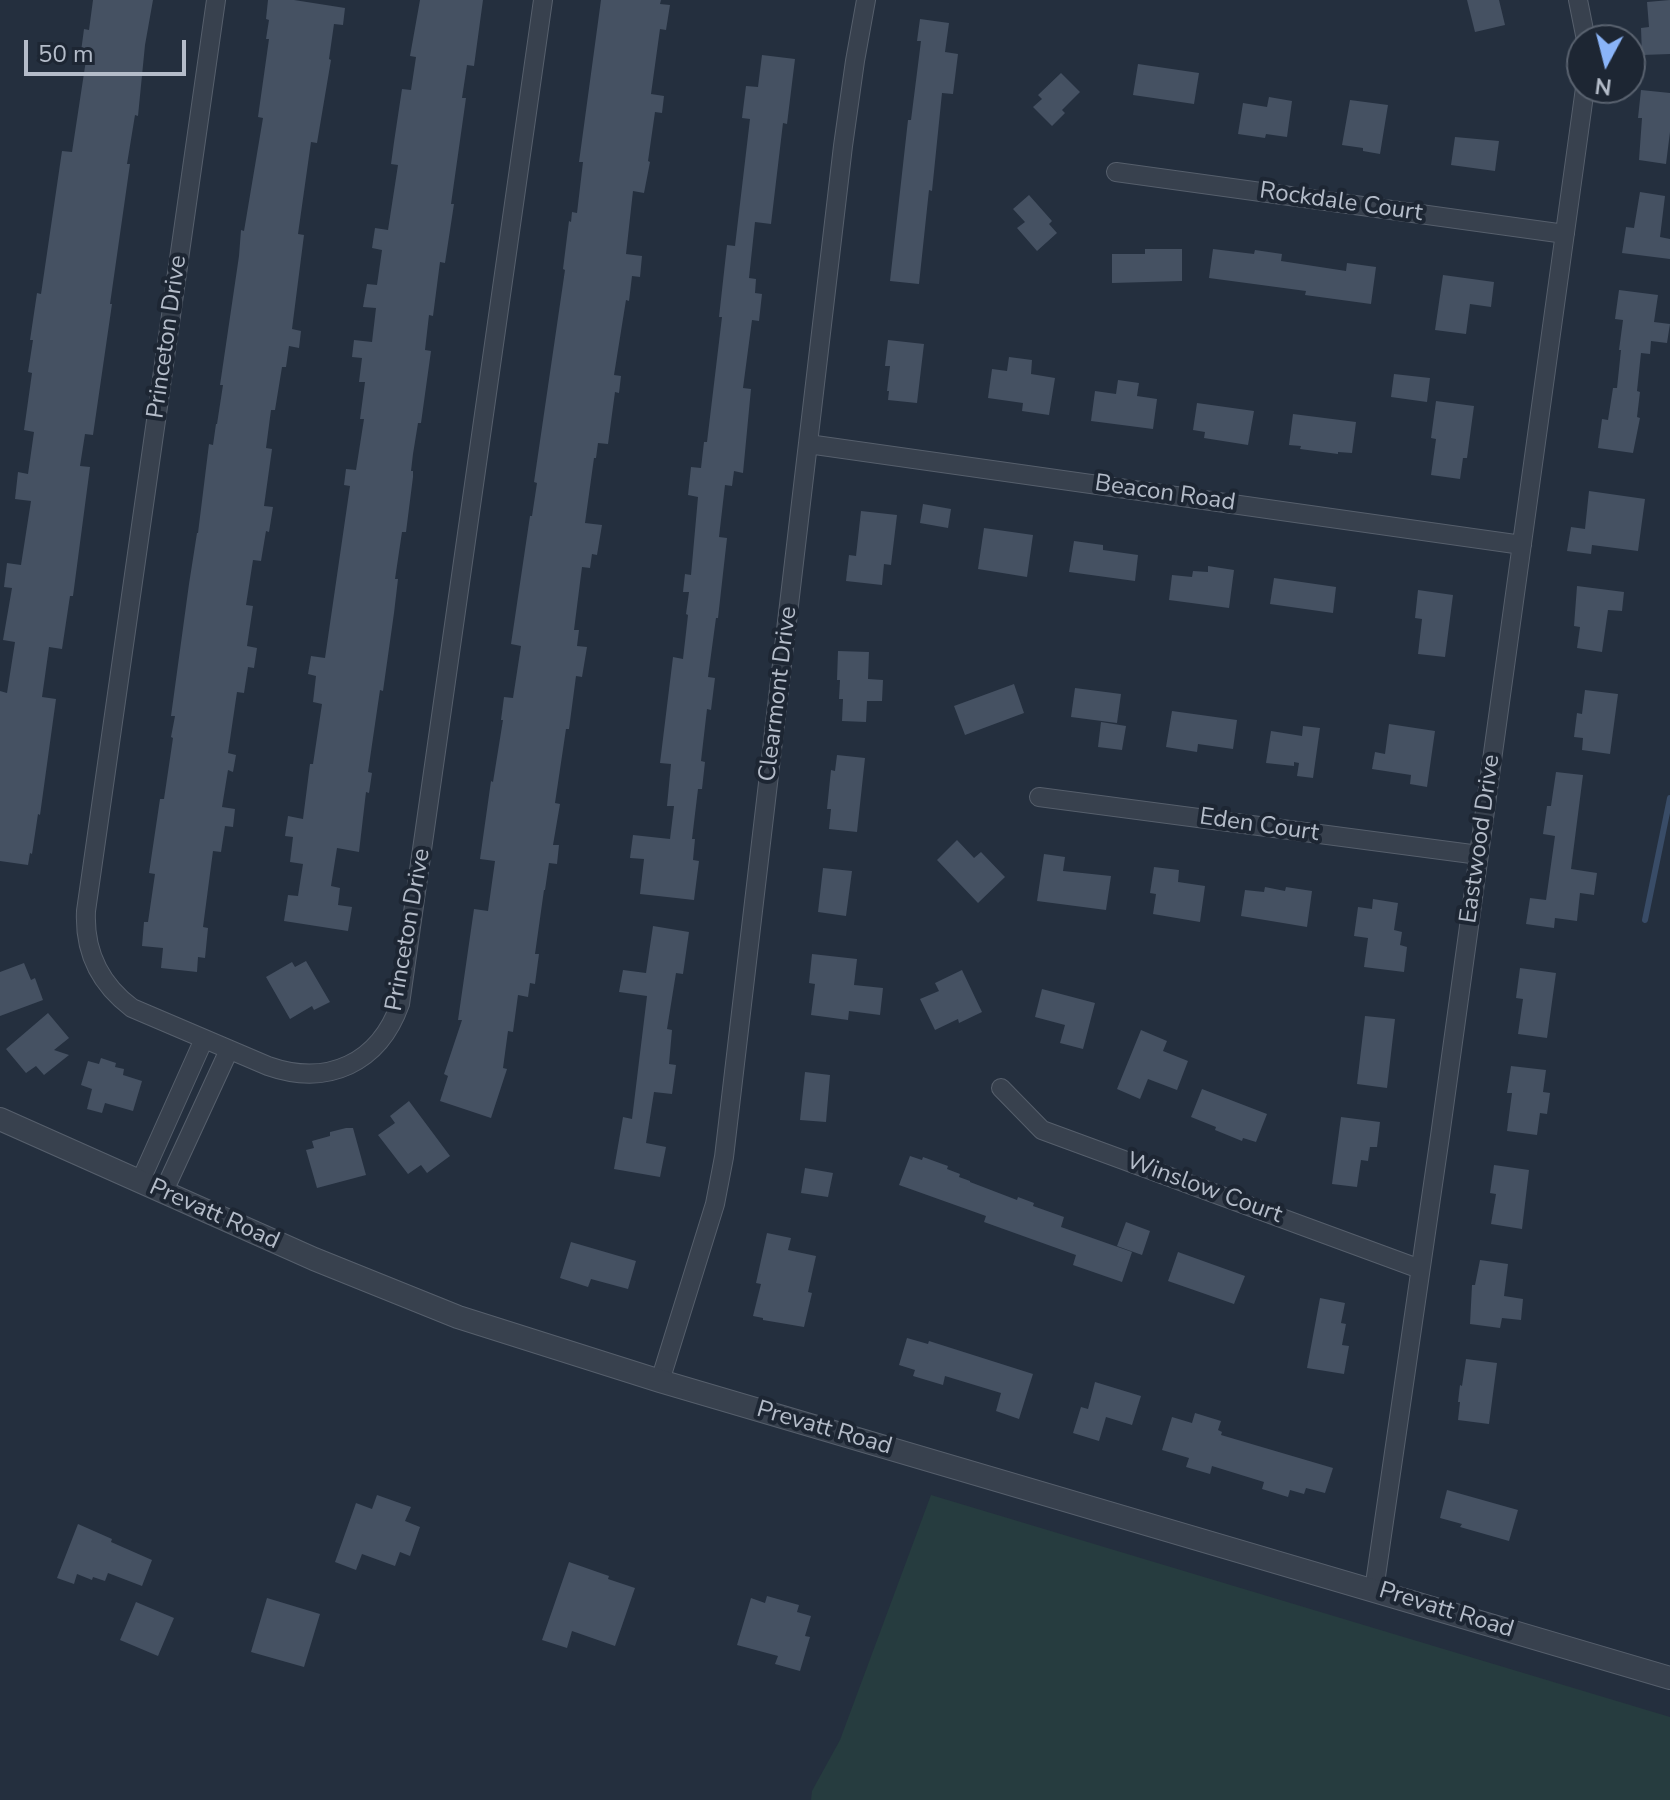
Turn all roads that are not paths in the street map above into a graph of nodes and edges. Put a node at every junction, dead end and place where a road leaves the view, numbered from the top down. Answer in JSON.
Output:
{"nodes":[{"id":1,"x":216,"y":0,"type":"edge"},
{"id":2,"x":543,"y":0,"type":"edge"},
{"id":3,"x":866,"y":0,"type":"edge"},
{"id":4,"x":1578,"y":0,"type":"edge"},
{"id":5,"x":1583,"y":24,"type":"edge"},
{"id":6,"x":1583,"y":104,"type":"edge"},
{"id":7,"x":1116,"y":172,"type":"dead end"},
{"id":8,"x":1565,"y":234,"type":"junction"},
{"id":9,"x":808,"y":444,"type":"junction"},
{"id":10,"x":1522,"y":545,"type":"junction"},
{"id":11,"x":1039,"y":797,"type":"dead end"},
{"id":12,"x":1479,"y":855,"type":"junction"},
{"id":13,"x":204,"y":1039,"type":"junction"},
{"id":14,"x":229,"y":1050,"type":"junction"},
{"id":15,"x":1001,"y":1088,"type":"dead end"},
{"id":16,"x":0,"y":1119,"type":"edge"},
{"id":17,"x":140,"y":1182,"type":"junction"},
{"id":18,"x":163,"y":1193,"type":"junction"},
{"id":19,"x":1420,"y":1269,"type":"junction"},
{"id":20,"x":660,"y":1381,"type":"junction"},
{"id":21,"x":1374,"y":1590,"type":"junction"},
{"id":22,"x":1670,"y":1678,"type":"edge"}],
"edges":[{"from":1,"to":13,"type":"street","name":"Princeton Drive"},
{"from":2,"to":14,"type":"street","name":"Princeton Drive"},
{"from":3,"to":9,"type":"street","name":"Clearmont Drive"},
{"from":4,"to":5,"type":"street"},
{"from":6,"to":8,"type":"street","name":"Eastwood Drive"},
{"from":7,"to":8,"type":"street","name":"Rockdale Court"},
{"from":8,"to":10,"type":"street","name":"Eastwood Drive"},
{"from":9,"to":10,"type":"street","name":"Beacon Road"},
{"from":9,"to":20,"type":"street","name":"Clearmont Drive"},
{"from":10,"to":12,"type":"street","name":"Eastwood Drive"},
{"from":11,"to":12,"type":"street","name":"Eden Court"},
{"from":12,"to":19,"type":"street","name":"Eastwood Drive"},
{"from":13,"to":14,"type":"street","name":"Princeton Drive"},
{"from":13,"to":17,"type":"street"},
{"from":14,"to":18,"type":"street"},
{"from":15,"to":19,"type":"street","name":"Winslow Court"},
{"from":16,"to":17,"type":"street","name":"Prevatt Road"},
{"from":17,"to":18,"type":"street","name":"Prevatt Road"},
{"from":18,"to":20,"type":"street","name":"Prevatt Road"},
{"from":19,"to":21,"type":"street","name":"Eastwood Drive"},
{"from":20,"to":21,"type":"street","name":"Prevatt Road"},
{"from":21,"to":22,"type":"street","name":"Prevatt Road"}]}
